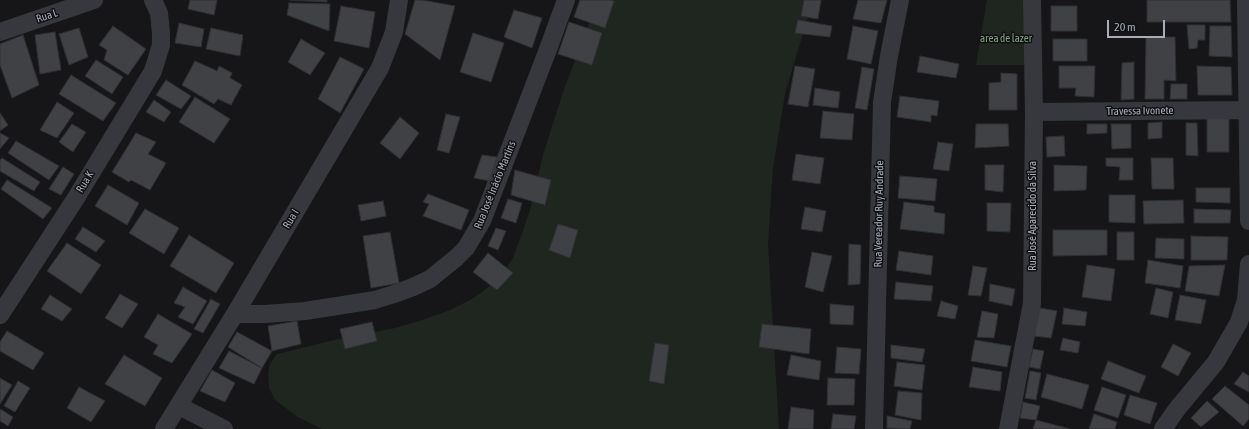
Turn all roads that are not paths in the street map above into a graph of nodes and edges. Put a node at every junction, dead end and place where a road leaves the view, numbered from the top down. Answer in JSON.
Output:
{"nodes":[{"id":1,"x":94,"y":0,"type":"edge"},
{"id":2,"x":399,"y":0,"type":"edge"},
{"id":3,"x":566,"y":0,"type":"edge"},
{"id":4,"x":900,"y":0,"type":"edge"},
{"id":5,"x":1032,"y":0,"type":"edge"},
{"id":6,"x":1246,"y":0,"type":"edge"},
{"id":7,"x":152,"y":3,"type":"edge"},
{"id":8,"x":0,"y":32,"type":"edge"},
{"id":9,"x":1247,"y":110,"type":"junction"},
{"id":10,"x":1034,"y":112,"type":"junction"},
{"id":11,"x":1249,"y":221,"type":"edge"},
{"id":12,"x":1249,"y":264,"type":"edge"},
{"id":13,"x":235,"y":314,"type":"junction"},
{"id":14,"x":0,"y":315,"type":"edge"},
{"id":15,"x":1249,"y":332,"type":"edge"},
{"id":16,"x":1216,"y":362,"type":"junction"},
{"id":17,"x":179,"y":406,"type":"junction"},
{"id":18,"x":164,"y":429,"type":"edge"},
{"id":19,"x":224,"y":429,"type":"edge"},
{"id":20,"x":874,"y":429,"type":"edge"},
{"id":21,"x":1008,"y":429,"type":"edge"},
{"id":22,"x":1163,"y":429,"type":"edge"}],
"edges":[{"from":1,"to":8,"type":"street","name":"Rua L"},
{"from":2,"to":13,"type":"street","name":"Rua I"},
{"from":3,"to":13,"type":"street","name":"Rua José Inácio Martins"},
{"from":4,"to":20,"type":"street","name":"Rua Vereador Ruy Andrade"},
{"from":5,"to":10,"type":"street","name":"Rua José Aparecido da Silva"},
{"from":6,"to":9,"type":"street"},
{"from":7,"to":14,"type":"street","name":"Rua K"},
{"from":9,"to":10,"type":"street","name":"Travessa Ivonete"},
{"from":9,"to":11,"type":"street"},
{"from":10,"to":21,"type":"street","name":"Rua José Aparecido da Silva"},
{"from":12,"to":16,"type":"street"},
{"from":13,"to":17,"type":"street","name":"Rua I"},
{"from":15,"to":16,"type":"street"},
{"from":16,"to":22,"type":"street"},
{"from":17,"to":18,"type":"street","name":"Rua I"},
{"from":17,"to":19,"type":"street"}]}
